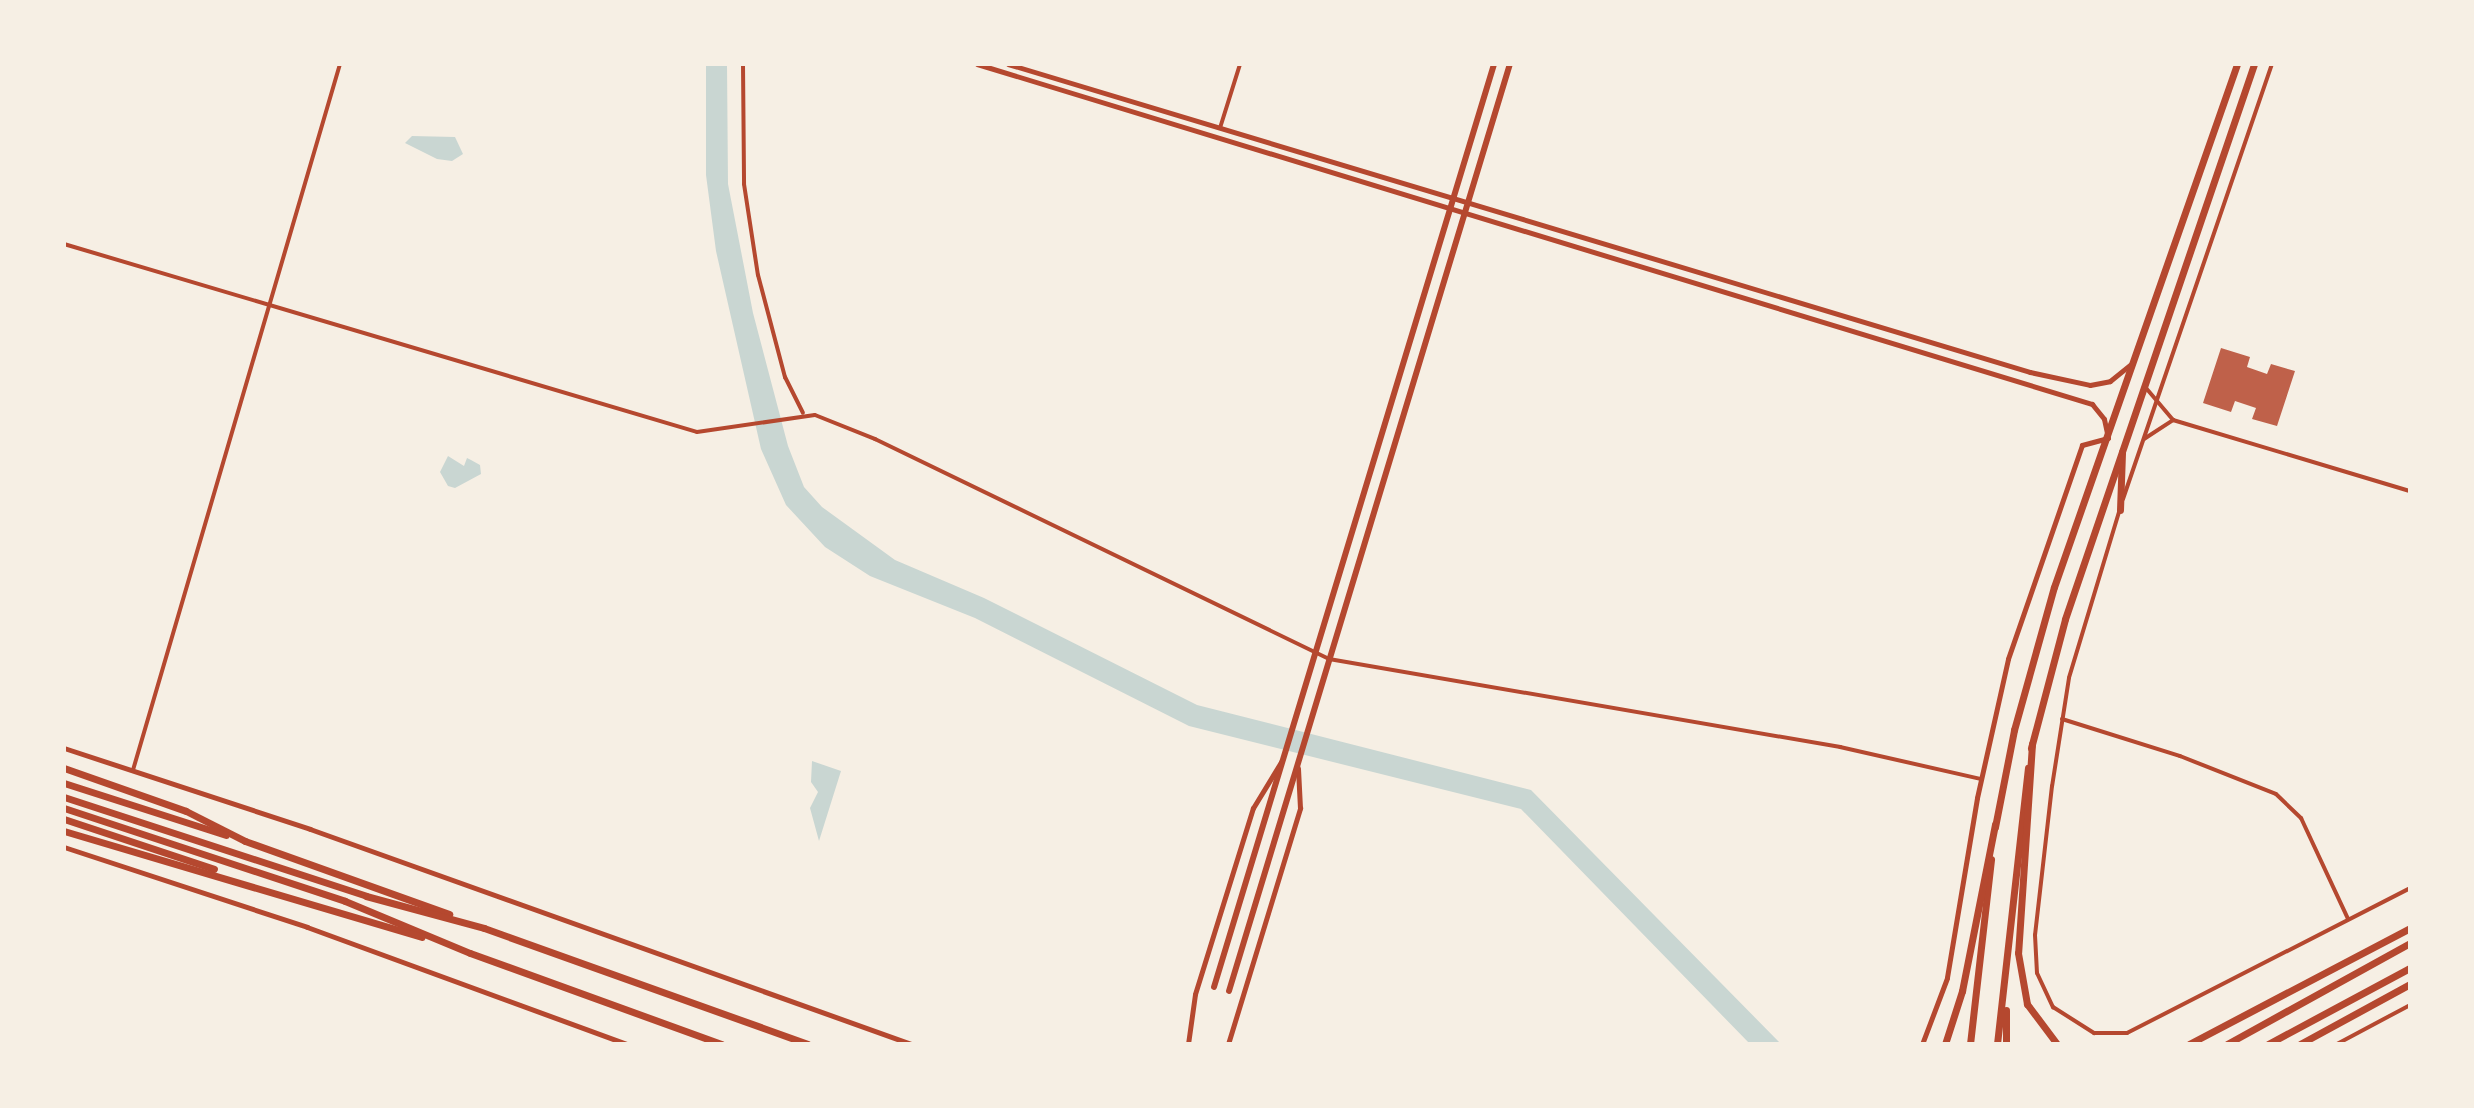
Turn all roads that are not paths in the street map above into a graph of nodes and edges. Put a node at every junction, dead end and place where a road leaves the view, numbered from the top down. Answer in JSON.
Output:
{"nodes":[{"id":1,"x":340,"y":64,"type":"edge"},
{"id":2,"x":743,"y":64,"type":"edge"},
{"id":3,"x":977,"y":64,"type":"edge"},
{"id":4,"x":1008,"y":64,"type":"edge"},
{"id":5,"x":1240,"y":64,"type":"edge"},
{"id":6,"x":1494,"y":64,"type":"edge"},
{"id":7,"x":1510,"y":64,"type":"edge"},
{"id":8,"x":2237,"y":64,"type":"edge"},
{"id":9,"x":2254,"y":64,"type":"edge"},
{"id":10,"x":2272,"y":64,"type":"edge"},
{"id":11,"x":1220,"y":128,"type":"junction"},
{"id":12,"x":1453,"y":198,"type":"junction"},
{"id":13,"x":1468,"y":202,"type":"junction"},
{"id":14,"x":1451,"y":207,"type":"junction"},
{"id":15,"x":1465,"y":211,"type":"junction"},
{"id":16,"x":64,"y":244,"type":"edge"},
{"id":17,"x":273,"y":302,"type":"junction"},
{"id":18,"x":2134,"y":362,"type":"junction"},
{"id":19,"x":2144,"y":382,"type":"junction"},
{"id":20,"x":2154,"y":404,"type":"junction"},
{"id":21,"x":803,"y":413,"type":"junction"},
{"id":22,"x":2173,"y":420,"type":"junction"},
{"id":23,"x":2108,"y":438,"type":"junction"},
{"id":24,"x":2143,"y":440,"type":"junction"},
{"id":25,"x":2123,"y":443,"type":"junction"},
{"id":26,"x":2410,"y":491,"type":"edge"},
{"id":27,"x":2120,"y":510,"type":"junction"},
{"id":28,"x":1315,"y":654,"type":"junction"},
{"id":29,"x":1329,"y":659,"type":"junction"},
{"id":30,"x":2062,"y":719,"type":"junction"},
{"id":31,"x":2032,"y":744,"type":"junction"},
{"id":32,"x":64,"y":748,"type":"edge"},
{"id":33,"x":1284,"y":756,"type":"junction"},
{"id":34,"x":1298,"y":762,"type":"junction"},
{"id":35,"x":64,"y":768,"type":"edge"},
{"id":36,"x":133,"y":770,"type":"junction"},
{"id":37,"x":1981,"y":779,"type":"junction"},
{"id":38,"x":64,"y":783,"type":"edge"},
{"id":39,"x":64,"y":797,"type":"edge"},
{"id":40,"x":64,"y":808,"type":"edge"},
{"id":41,"x":64,"y":819,"type":"edge"},
{"id":42,"x":1995,"y":824,"type":"junction"},
{"id":43,"x":64,"y":831,"type":"edge"},
{"id":44,"x":245,"y":841,"type":"junction"},
{"id":45,"x":64,"y":847,"type":"edge"},
{"id":46,"x":244,"y":881,"type":"junction"},
{"id":47,"x":2410,"y":888,"type":"edge"},
{"id":48,"x":2348,"y":919,"type":"junction"},
{"id":49,"x":484,"y":928,"type":"junction"},
{"id":50,"x":2410,"y":928,"type":"edge"},
{"id":51,"x":2410,"y":943,"type":"edge"},
{"id":52,"x":470,"y":953,"type":"junction"},
{"id":53,"x":2006,"y":964,"type":"junction"},
{"id":54,"x":2410,"y":968,"type":"edge"},
{"id":55,"x":2410,"y":984,"type":"edge"},
{"id":56,"x":1214,"y":987,"type":"dead end"},
{"id":57,"x":1229,"y":991,"type":"dead end"},
{"id":58,"x":2410,"y":1005,"type":"edge"},
{"id":59,"x":680,"y":1028,"type":"junction"},
{"id":60,"x":626,"y":1044,"type":"edge"},
{"id":61,"x":710,"y":1044,"type":"edge"},
{"id":62,"x":722,"y":1044,"type":"edge"},
{"id":63,"x":808,"y":1044,"type":"edge"},
{"id":64,"x":911,"y":1044,"type":"edge"},
{"id":65,"x":1188,"y":1044,"type":"edge"},
{"id":66,"x":1228,"y":1044,"type":"edge"},
{"id":67,"x":1922,"y":1044,"type":"edge"},
{"id":68,"x":1945,"y":1044,"type":"edge"},
{"id":69,"x":1970,"y":1044,"type":"edge"},
{"id":70,"x":1997,"y":1044,"type":"edge"},
{"id":71,"x":2006,"y":1044,"type":"edge"},
{"id":72,"x":2057,"y":1044,"type":"edge"},
{"id":73,"x":2189,"y":1044,"type":"edge"},
{"id":74,"x":2227,"y":1044,"type":"edge"},
{"id":75,"x":2268,"y":1044,"type":"edge"},
{"id":76,"x":2300,"y":1044,"type":"edge"},
{"id":77,"x":2337,"y":1044,"type":"edge"}],
"edges":[{"from":1,"to":17,"type":"street"},
{"from":2,"to":21,"type":"street"},
{"from":3,"to":14,"type":"street"},
{"from":4,"to":11,"type":"street"},
{"from":5,"to":11,"type":"street"},
{"from":6,"to":12,"type":"main road"},
{"from":7,"to":13,"type":"main road"},
{"from":8,"to":18,"type":"main road"},
{"from":9,"to":19,"type":"main road"},
{"from":10,"to":20,"type":"street"},
{"from":11,"to":12,"type":"street"},
{"from":12,"to":13,"type":"street"},
{"from":12,"to":14,"type":"main road"},
{"from":13,"to":15,"type":"main road"},
{"from":13,"to":18,"type":"street"},
{"from":14,"to":15,"type":"street"},
{"from":14,"to":28,"type":"main road"},
{"from":15,"to":23,"type":"street"},
{"from":15,"to":29,"type":"main road"},
{"from":16,"to":17,"type":"street"},
{"from":17,"to":21,"type":"street"},
{"from":17,"to":36,"type":"street"},
{"from":18,"to":23,"type":"main road"},
{"from":19,"to":20,"type":"street"},
{"from":19,"to":25,"type":"main road"},
{"from":20,"to":22,"type":"street"},
{"from":20,"to":24,"type":"street"},
{"from":21,"to":28,"type":"street"},
{"from":22,"to":24,"type":"street"},
{"from":22,"to":26,"type":"street"},
{"from":23,"to":37,"type":"street"},
{"from":23,"to":42,"type":"main road"},
{"from":24,"to":27,"type":"street"},
{"from":25,"to":27,"type":"main road"},
{"from":25,"to":31,"type":"main road"},
{"from":27,"to":30,"type":"street"},
{"from":28,"to":29,"type":"street"},
{"from":28,"to":33,"type":"main road"},
{"from":29,"to":34,"type":"main road"},
{"from":29,"to":37,"type":"street"},
{"from":30,"to":48,"type":"street"},
{"from":30,"to":48,"type":"street"},
{"from":31,"to":53,"type":"main road"},
{"from":31,"to":72,"type":"main road"},
{"from":32,"to":36,"type":"street"},
{"from":33,"to":56,"type":"main road"},
{"from":33,"to":65,"type":"street"},
{"from":34,"to":57,"type":"main road"},
{"from":34,"to":66,"type":"street"},
{"from":35,"to":44,"type":"main road"},
{"from":36,"to":64,"type":"street"},
{"from":37,"to":67,"type":"street"},
{"from":38,"to":44,"type":"main road"},
{"from":39,"to":49,"type":"main road"},
{"from":40,"to":52,"type":"main road"},
{"from":41,"to":46,"type":"main road"},
{"from":42,"to":68,"type":"main road"},
{"from":42,"to":69,"type":"main road"},
{"from":43,"to":46,"type":"main road"},
{"from":44,"to":49,"type":"main road"},
{"from":45,"to":60,"type":"street"},
{"from":46,"to":52,"type":"main road"},
{"from":47,"to":48,"type":"street"},
{"from":49,"to":63,"type":"main road"},
{"from":50,"to":73,"type":"main road"},
{"from":51,"to":74,"type":"main road"},
{"from":52,"to":59,"type":"main road"},
{"from":53,"to":70,"type":"main road"},
{"from":53,"to":71,"type":"main road"},
{"from":54,"to":75,"type":"main road"},
{"from":55,"to":76,"type":"main road"},
{"from":58,"to":77,"type":"street"},
{"from":59,"to":61,"type":"main road"},
{"from":59,"to":62,"type":"main road"}]}
